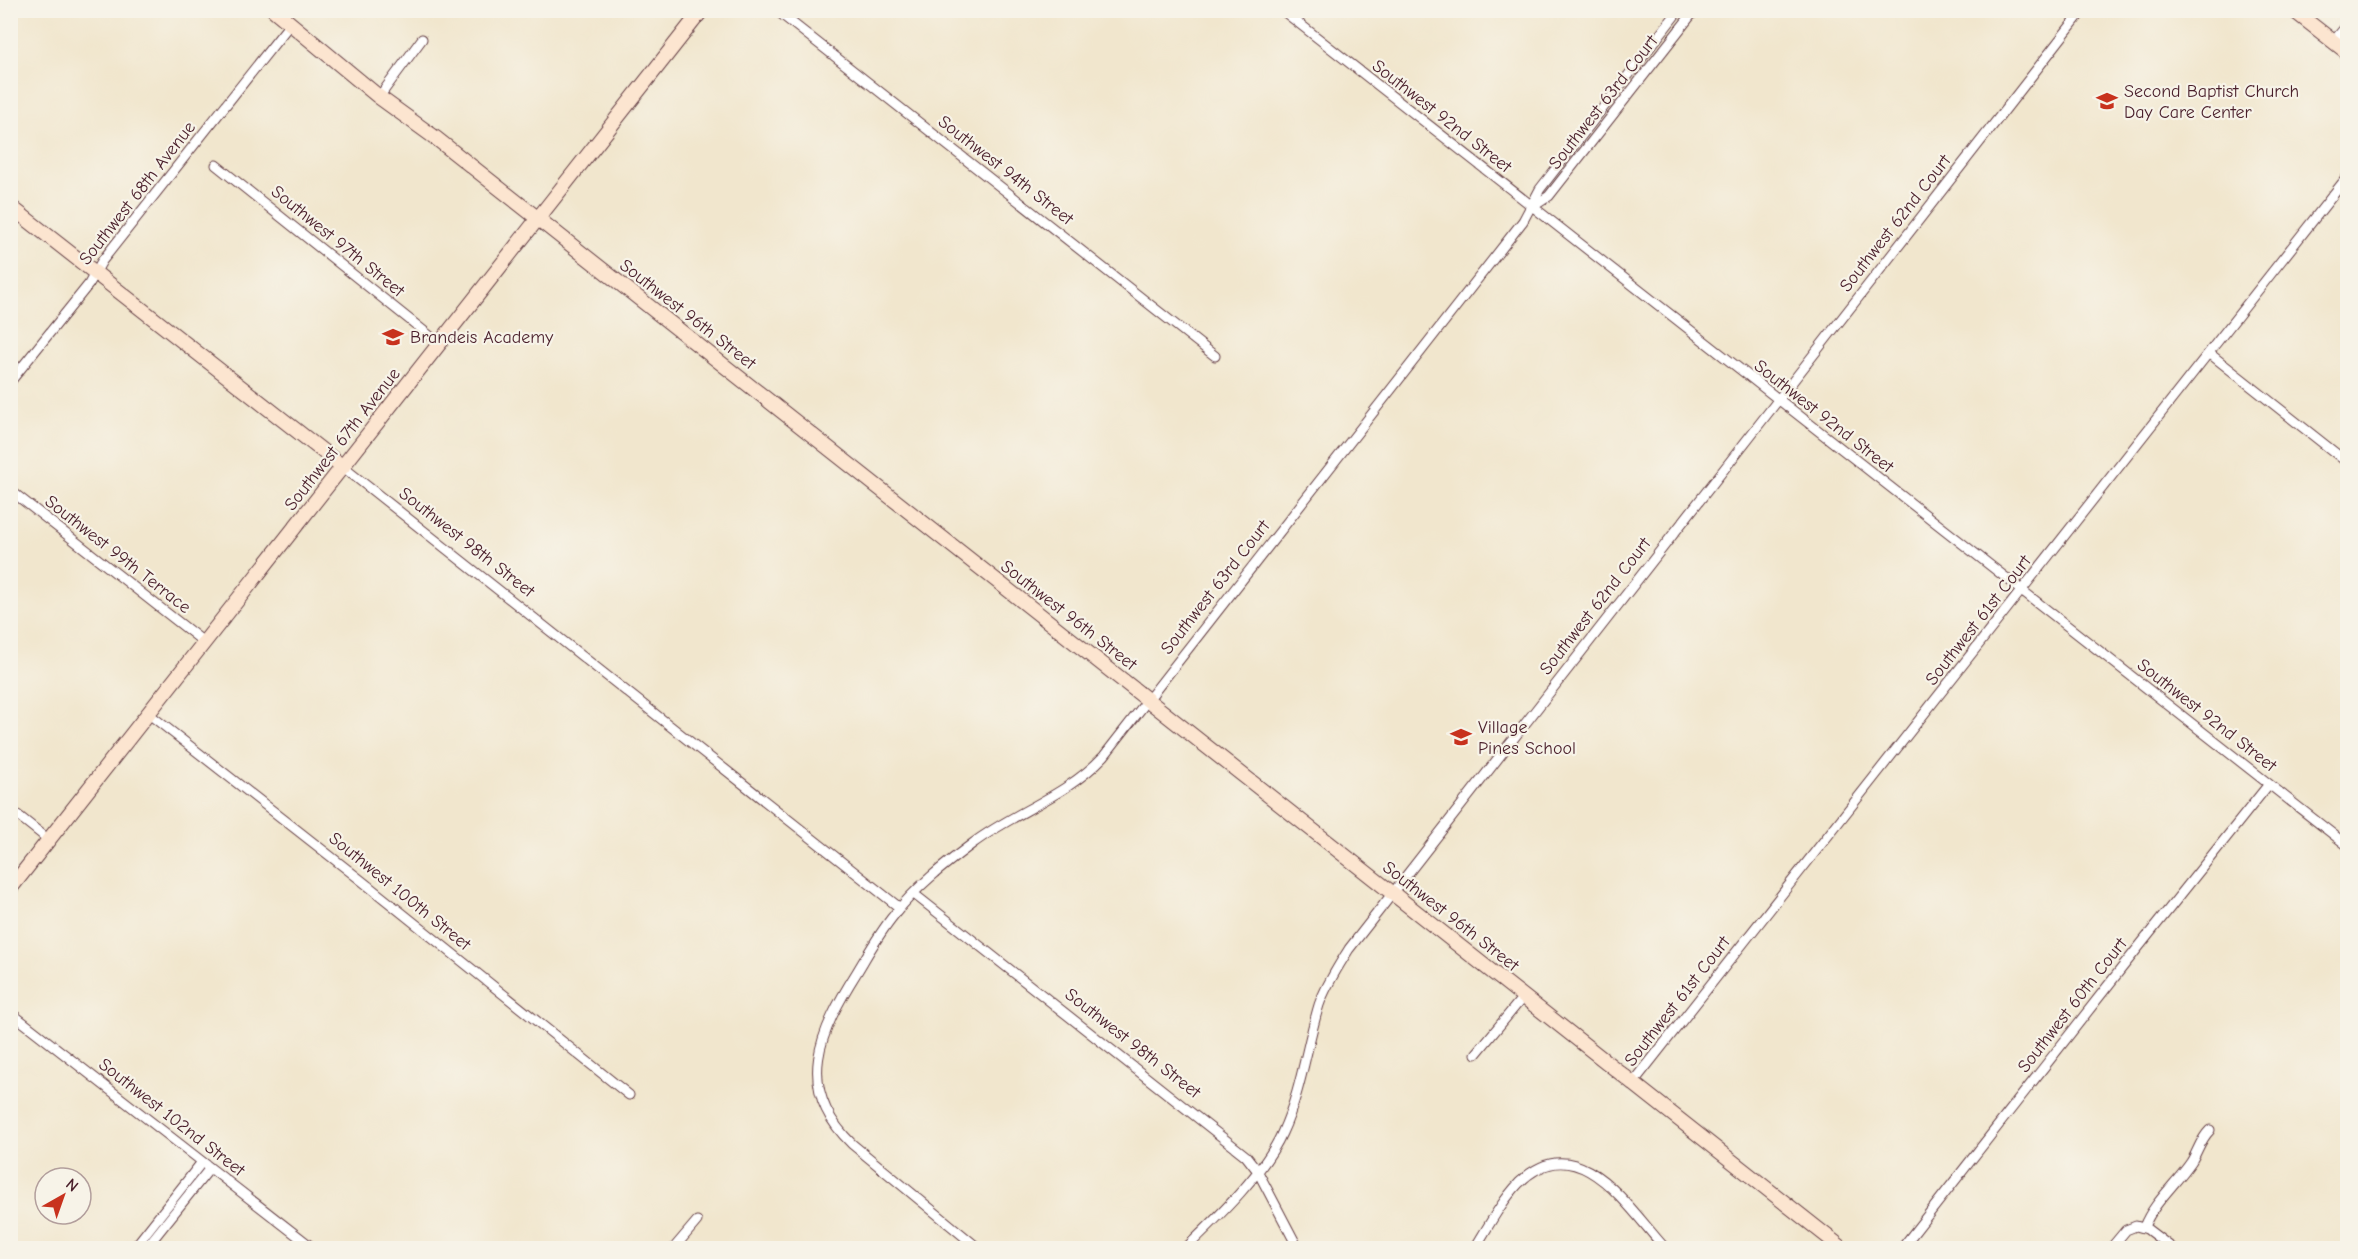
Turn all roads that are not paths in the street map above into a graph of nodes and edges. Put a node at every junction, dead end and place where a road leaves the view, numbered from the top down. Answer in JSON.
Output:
{"nodes":[{"id":1,"x":702,"y":10,"type":"edge"},
{"id":2,"x":776,"y":10,"type":"edge"},
{"id":3,"x":1679,"y":10,"type":"edge"},
{"id":4,"x":2083,"y":10,"type":"edge"},
{"id":5,"x":2293,"y":10,"type":"edge"},
{"id":6,"x":1288,"y":12,"type":"edge"},
{"id":7,"x":1691,"y":12,"type":"edge"},
{"id":8,"x":285,"y":16,"type":"edge"},
{"id":9,"x":2348,"y":24,"type":"edge"},
{"id":10,"x":422,"y":39,"type":"dead end"},
{"id":11,"x":2342,"y":46,"type":"edge"},
{"id":12,"x":379,"y":97,"type":"junction"},
{"id":13,"x":1608,"y":102,"type":"junction"},
{"id":14,"x":1618,"y":110,"type":"junction"},
{"id":15,"x":216,"y":165,"type":"dead end"},
{"id":16,"x":2348,"y":176,"type":"edge"},
{"id":17,"x":10,"y":206,"type":"edge"},
{"id":18,"x":1531,"y":208,"type":"junction"},
{"id":19,"x":538,"y":219,"type":"junction"},
{"id":20,"x":95,"y":272,"type":"junction"},
{"id":21,"x":440,"y":344,"type":"junction"},
{"id":22,"x":2209,"y":353,"type":"junction"},
{"id":23,"x":1215,"y":356,"type":"dead end"},
{"id":24,"x":10,"y":382,"type":"edge"},
{"id":25,"x":1777,"y":400,"type":"junction"},
{"id":26,"x":2348,"y":463,"type":"edge"},
{"id":27,"x":343,"y":467,"type":"junction"},
{"id":28,"x":10,"y":490,"type":"edge"},
{"id":29,"x":2021,"y":591,"type":"junction"},
{"id":30,"x":205,"y":643,"type":"junction"},
{"id":31,"x":1148,"y":700,"type":"junction"},
{"id":32,"x":148,"y":714,"type":"junction"},
{"id":33,"x":2269,"y":784,"type":"junction"},
{"id":34,"x":10,"y":809,"type":"edge"},
{"id":35,"x":49,"y":840,"type":"junction"},
{"id":36,"x":2348,"y":846,"type":"edge"},
{"id":37,"x":10,"y":889,"type":"edge"},
{"id":38,"x":1392,"y":892,"type":"junction"},
{"id":39,"x":914,"y":894,"type":"junction"},
{"id":40,"x":900,"y":908,"type":"junction"},
{"id":41,"x":1523,"y":997,"type":"junction"},
{"id":42,"x":10,"y":1012,"type":"edge"},
{"id":43,"x":1476,"y":1054,"type":"dead end"},
{"id":44,"x":1634,"y":1083,"type":"junction"},
{"id":45,"x":629,"y":1095,"type":"dead end"},
{"id":46,"x":2211,"y":1130,"type":"dead end"},
{"id":47,"x":206,"y":1165,"type":"junction"},
{"id":48,"x":1257,"y":1170,"type":"junction"},
{"id":49,"x":697,"y":1221,"type":"dead end"},
{"id":50,"x":2140,"y":1226,"type":"junction"},
{"id":51,"x":134,"y":1248,"type":"edge"},
{"id":52,"x":146,"y":1248,"type":"edge"},
{"id":53,"x":313,"y":1248,"type":"edge"},
{"id":54,"x":674,"y":1248,"type":"edge"},
{"id":55,"x":978,"y":1248,"type":"edge"},
{"id":56,"x":1186,"y":1248,"type":"edge"},
{"id":57,"x":1298,"y":1248,"type":"edge"},
{"id":58,"x":1475,"y":1248,"type":"edge"},
{"id":59,"x":1665,"y":1248,"type":"edge"},
{"id":60,"x":1842,"y":1248,"type":"edge"},
{"id":61,"x":1902,"y":1248,"type":"edge"},
{"id":62,"x":2111,"y":1248,"type":"edge"},
{"id":63,"x":2172,"y":1248,"type":"edge"}],
"edges":[{"from":1,"to":19,"type":"street","name":"Southwest 67th Avenue"},
{"from":2,"to":23,"type":"street","name":"Southwest 94th Street"},
{"from":3,"to":13,"type":"street","name":"Southwest 63rd Court"},
{"from":4,"to":25,"type":"street","name":"Southwest 62nd Court"},
{"from":5,"to":11,"type":"street"},
{"from":6,"to":18,"type":"street","name":"Southwest 92nd Street"},
{"from":7,"to":14,"type":"street","name":"Southwest 63rd Court"},
{"from":8,"to":12,"type":"street","name":"Southwest 96th Street"},
{"from":8,"to":20,"type":"street","name":"Southwest 68th Avenue"},
{"from":9,"to":11,"type":"street"},
{"from":10,"to":12,"type":"street"},
{"from":12,"to":19,"type":"street","name":"Southwest 96th Street"},
{"from":13,"to":14,"type":"street"},
{"from":13,"to":18,"type":"street","name":"Southwest 63rd Court"},
{"from":14,"to":18,"type":"street","name":"Southwest 63rd Court"},
{"from":15,"to":21,"type":"street","name":"Southwest 97th Street"},
{"from":16,"to":22,"type":"street","name":"Southwest 61st Court"},
{"from":17,"to":20,"type":"street","name":"Southwest 98th Street"},
{"from":18,"to":25,"type":"street","name":"Southwest 92nd Street"},
{"from":18,"to":31,"type":"street","name":"Southwest 63rd Court"},
{"from":19,"to":21,"type":"street","name":"Southwest 67th Avenue"},
{"from":19,"to":31,"type":"street","name":"Southwest 96th Street"},
{"from":20,"to":24,"type":"street","name":"Southwest 68th Avenue"},
{"from":20,"to":27,"type":"street","name":"Southwest 98th Street"},
{"from":21,"to":27,"type":"street","name":"Southwest 67th Avenue"},
{"from":22,"to":26,"type":"street"},
{"from":22,"to":29,"type":"street","name":"Southwest 61st Court"},
{"from":25,"to":29,"type":"street","name":"Southwest 92nd Street"},
{"from":25,"to":38,"type":"street","name":"Southwest 62nd Court"},
{"from":27,"to":30,"type":"street","name":"Southwest 67th Avenue"},
{"from":27,"to":40,"type":"street","name":"Southwest 98th Street"},
{"from":28,"to":30,"type":"street","name":"Southwest 99th Terrace"},
{"from":29,"to":33,"type":"street","name":"Southwest 92nd Street"},
{"from":29,"to":44,"type":"street","name":"Southwest 61st Court"},
{"from":30,"to":32,"type":"street","name":"Southwest 67th Avenue"},
{"from":31,"to":38,"type":"street","name":"Southwest 96th Street"},
{"from":31,"to":39,"type":"street","name":"Southwest 63rd Court"},
{"from":32,"to":35,"type":"street","name":"Southwest 67th Avenue"},
{"from":32,"to":45,"type":"street","name":"Southwest 100th Street"},
{"from":33,"to":36,"type":"street","name":"Southwest 92nd Street"},
{"from":33,"to":61,"type":"street","name":"Southwest 60th Court"},
{"from":34,"to":35,"type":"street"},
{"from":35,"to":37,"type":"street","name":"Southwest 67th Avenue"},
{"from":38,"to":41,"type":"street","name":"Southwest 96th Street"},
{"from":38,"to":48,"type":"street","name":"Southwest 62nd Court"},
{"from":39,"to":40,"type":"street","name":"Southwest 63rd Court"},
{"from":39,"to":48,"type":"street","name":"Southwest 98th Street"},
{"from":40,"to":55,"type":"street","name":"Southwest 63rd Court"},
{"from":41,"to":43,"type":"street"},
{"from":41,"to":44,"type":"street","name":"Southwest 96th Street"},
{"from":42,"to":47,"type":"street","name":"Southwest 102nd Street"},
{"from":44,"to":60,"type":"street","name":"Southwest 96th Street"},
{"from":46,"to":50,"type":"street"},
{"from":47,"to":51,"type":"street"},
{"from":47,"to":52,"type":"street"},
{"from":47,"to":53,"type":"street","name":"Southwest 102nd Street"},
{"from":48,"to":56,"type":"street","name":"Southwest 62nd Court"},
{"from":48,"to":57,"type":"street","name":"Southwest 98th Street"},
{"from":49,"to":54,"type":"street"},
{"from":50,"to":62,"type":"street"},
{"from":50,"to":63,"type":"street"},
{"from":58,"to":59,"type":"street"}]}
